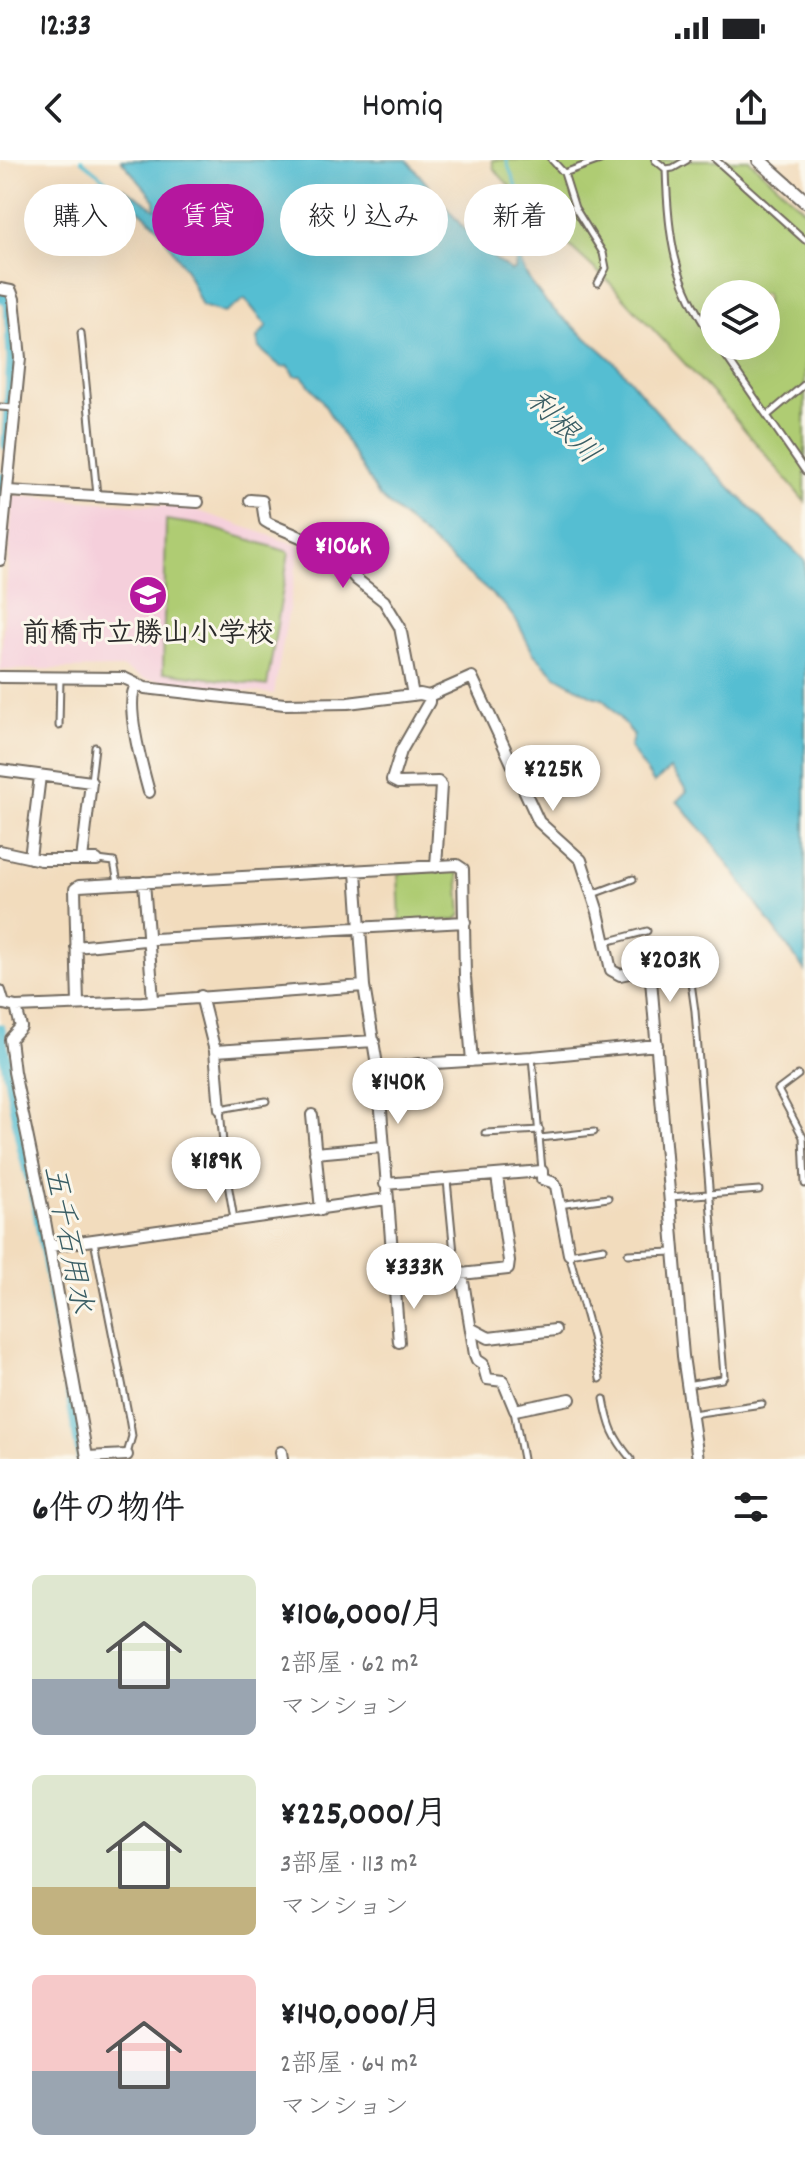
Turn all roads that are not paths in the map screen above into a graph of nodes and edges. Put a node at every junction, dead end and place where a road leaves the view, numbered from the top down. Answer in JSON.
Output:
{"nodes":[{"id":1,"x":552,"y":160,"type":"edge"},
{"id":2,"x":600,"y":160,"type":"edge"},
{"id":3,"x":655,"y":160,"type":"edge"},
{"id":4,"x":687,"y":160,"type":"edge"},
{"id":5,"x":716,"y":160,"type":"edge"},
{"id":6,"x":759,"y":160,"type":"edge"},
{"id":7,"x":666,"y":169,"type":"junction"},
{"id":8,"x":564,"y":173,"type":"junction"},
{"id":9,"x":805,"y":201,"type":"edge"},
{"id":10,"x":805,"y":240,"type":"edge"},
{"id":11,"x":598,"y":283,"type":"dead end"},
{"id":12,"x":0,"y":289,"type":"edge"},
{"id":13,"x":700,"y":317,"type":"edge"},
{"id":14,"x":81,"y":333,"type":"dead end"},
{"id":15,"x":729,"y":360,"type":"edge"},
{"id":16,"x":805,"y":384,"type":"edge"},
{"id":17,"x":0,"y":407,"type":"edge"},
{"id":18,"x":14,"y":408,"type":"junction"},
{"id":19,"x":768,"y":415,"type":"junction"},
{"id":20,"x":805,"y":471,"type":"edge"},
{"id":21,"x":8,"y":491,"type":"junction"},
{"id":22,"x":97,"y":495,"type":"junction"},
{"id":23,"x":250,"y":500,"type":"dead end"},
{"id":24,"x":198,"y":502,"type":"dead end"},
{"id":25,"x":0,"y":560,"type":"edge"},
{"id":26,"x":0,"y":677,"type":"edge"},
{"id":27,"x":60,"y":677,"type":"junction"},
{"id":28,"x":136,"y":685,"type":"junction"},
{"id":29,"x":413,"y":695,"type":"junction"},
{"id":30,"x":429,"y":696,"type":"junction"},
{"id":31,"x":59,"y":726,"type":"dead end"},
{"id":32,"x":95,"y":747,"type":"dead end"},
{"id":33,"x":0,"y":770,"type":"edge"},
{"id":34,"x":40,"y":776,"type":"junction"},
{"id":35,"x":91,"y":782,"type":"junction"},
{"id":36,"x":149,"y":792,"type":"dead end"},
{"id":37,"x":0,"y":851,"type":"edge"},
{"id":38,"x":30,"y":858,"type":"junction"},
{"id":39,"x":82,"y":860,"type":"junction"},
{"id":40,"x":97,"y":860,"type":"joint"},
{"id":41,"x":436,"y":867,"type":"junction"},
{"id":42,"x":356,"y":872,"type":"junction"},
{"id":43,"x":633,"y":879,"type":"dead end"},
{"id":44,"x":144,"y":882,"type":"junction"},
{"id":45,"x":118,"y":884,"type":"junction"},
{"id":46,"x":592,"y":894,"type":"junction"},
{"id":47,"x":465,"y":922,"type":"junction"},
{"id":48,"x":359,"y":928,"type":"junction"},
{"id":49,"x":647,"y":931,"type":"dead end"},
{"id":50,"x":148,"y":940,"type":"junction"},
{"id":51,"x":605,"y":942,"type":"junction"},
{"id":52,"x":76,"y":947,"type":"junction"},
{"id":53,"x":688,"y":960,"type":"joint"},
{"id":54,"x":650,"y":968,"type":"junction"},
{"id":55,"x":364,"y":986,"type":"junction"},
{"id":56,"x":0,"y":991,"type":"edge"},
{"id":57,"x":201,"y":996,"type":"junction"},
{"id":58,"x":153,"y":1000,"type":"junction"},
{"id":59,"x":78,"y":1004,"type":"junction"},
{"id":60,"x":16,"y":1007,"type":"junction"},
{"id":61,"x":374,"y":1041,"type":"junction"},
{"id":62,"x":657,"y":1045,"type":"junction"},
{"id":63,"x":215,"y":1051,"type":"junction"},
{"id":64,"x":532,"y":1057,"type":"junction"},
{"id":65,"x":472,"y":1061,"type":"junction"},
{"id":66,"x":378,"y":1071,"type":"junction"},
{"id":67,"x":798,"y":1075,"type":"dead end"},
{"id":68,"x":266,"y":1101,"type":"dead end"},
{"id":69,"x":220,"y":1109,"type":"junction"},
{"id":70,"x":312,"y":1115,"type":"dead end"},
{"id":71,"x":540,"y":1130,"type":"junction"},
{"id":72,"x":594,"y":1132,"type":"dead end"},
{"id":73,"x":485,"y":1133,"type":"dead end"},
{"id":74,"x":540,"y":1138,"type":"junction"},
{"id":75,"x":382,"y":1147,"type":"junction"},
{"id":76,"x":315,"y":1153,"type":"junction"},
{"id":77,"x":542,"y":1171,"type":"junction"},
{"id":78,"x":497,"y":1176,"type":"junction"},
{"id":79,"x":447,"y":1179,"type":"junction"},
{"id":80,"x":385,"y":1184,"type":"junction"},
{"id":81,"x":805,"y":1184,"type":"edge"},
{"id":82,"x":759,"y":1190,"type":"dead end"},
{"id":83,"x":708,"y":1194,"type":"junction"},
{"id":84,"x":669,"y":1197,"type":"junction"},
{"id":85,"x":608,"y":1198,"type":"dead end"},
{"id":86,"x":387,"y":1199,"type":"junction"},
{"id":87,"x":559,"y":1205,"type":"junction"},
{"id":88,"x":321,"y":1210,"type":"junction"},
{"id":89,"x":235,"y":1220,"type":"junction"},
{"id":90,"x":94,"y":1241,"type":"junction"},
{"id":91,"x":50,"y":1246,"type":"junction"},
{"id":92,"x":604,"y":1248,"type":"dead end"},
{"id":93,"x":674,"y":1252,"type":"junction"},
{"id":94,"x":569,"y":1254,"type":"junction"},
{"id":95,"x":628,"y":1254,"type":"dead end"},
{"id":96,"x":459,"y":1275,"type":"junction"},
{"id":97,"x":395,"y":1281,"type":"junction"},
{"id":98,"x":472,"y":1329,"type":"junction"},
{"id":99,"x":555,"y":1330,"type":"dead end"},
{"id":100,"x":399,"y":1342,"type":"dead end"},
{"id":101,"x":600,"y":1379,"type":"dead end"},
{"id":102,"x":686,"y":1385,"type":"junction"},
{"id":103,"x":570,"y":1399,"type":"dead end"},
{"id":104,"x":604,"y":1399,"type":"dead end"},
{"id":105,"x":762,"y":1404,"type":"dead end"},
{"id":106,"x":515,"y":1410,"type":"junction"},
{"id":107,"x":692,"y":1414,"type":"junction"},
{"id":108,"x":127,"y":1457,"type":"edge"},
{"id":109,"x":84,"y":1458,"type":"edge"},
{"id":110,"x":523,"y":1459,"type":"edge"},
{"id":111,"x":631,"y":1459,"type":"edge"},
{"id":112,"x":698,"y":1459,"type":"edge"}],
"edges":[{"from":1,"to":8,"type":"lane"},
{"from":2,"to":8,"type":"lane"},
{"from":3,"to":7,"type":"lane"},
{"from":4,"to":7,"type":"lane"},
{"from":5,"to":10,"type":"lane"},
{"from":6,"to":9,"type":"street"},
{"from":7,"to":13,"type":"lane"},
{"from":8,"to":11,"type":"lane"},
{"from":12,"to":18,"type":"street"},
{"from":14,"to":22,"type":"lane"},
{"from":15,"to":19,"type":"lane"},
{"from":16,"to":19,"type":"lane"},
{"from":17,"to":18,"type":"lane"},
{"from":18,"to":21,"type":"street"},
{"from":19,"to":20,"type":"lane"},
{"from":21,"to":22,"type":"street"},
{"from":21,"to":25,"type":"street"},
{"from":22,"to":24,"type":"street"},
{"from":23,"to":29,"type":"street"},
{"from":26,"to":27,"type":"street"},
{"from":27,"to":28,"type":"street"},
{"from":27,"to":31,"type":"lane"},
{"from":28,"to":29,"type":"street"},
{"from":28,"to":36,"type":"street"},
{"from":29,"to":30,"type":"street"},
{"from":30,"to":41,"type":"street"},
{"from":30,"to":46,"type":"street"},
{"from":32,"to":35,"type":"lane"},
{"from":33,"to":34,"type":"street"},
{"from":34,"to":35,"type":"street"},
{"from":34,"to":38,"type":"street"},
{"from":35,"to":39,"type":"street"},
{"from":37,"to":38,"type":"street"},
{"from":38,"to":39,"type":"street"},
{"from":39,"to":40,"type":"street"},
{"from":40,"to":45,"type":"lane"},
{"from":41,"to":42,"type":"street"},
{"from":41,"to":47,"type":"street"},
{"from":42,"to":44,"type":"street"},
{"from":42,"to":48,"type":"street"},
{"from":43,"to":46,"type":"lane"},
{"from":44,"to":45,"type":"street"},
{"from":44,"to":50,"type":"street"},
{"from":45,"to":52,"type":"street"},
{"from":46,"to":51,"type":"street"},
{"from":47,"to":48,"type":"street"},
{"from":47,"to":65,"type":"street"},
{"from":48,"to":50,"type":"street"},
{"from":48,"to":55,"type":"street"},
{"from":49,"to":51,"type":"lane"},
{"from":50,"to":52,"type":"street"},
{"from":50,"to":58,"type":"street"},
{"from":51,"to":54,"type":"street"},
{"from":52,"to":59,"type":"street"},
{"from":53,"to":54,"type":"street"},
{"from":53,"to":83,"type":"lane"},
{"from":54,"to":62,"type":"street"},
{"from":55,"to":57,"type":"street"},
{"from":55,"to":61,"type":"street"},
{"from":56,"to":60,"type":"street"},
{"from":57,"to":58,"type":"street"},
{"from":57,"to":63,"type":"street"},
{"from":58,"to":59,"type":"street"},
{"from":59,"to":60,"type":"street"},
{"from":60,"to":91,"type":"street"},
{"from":61,"to":63,"type":"street"},
{"from":61,"to":66,"type":"street"},
{"from":62,"to":64,"type":"street"},
{"from":62,"to":84,"type":"street"},
{"from":63,"to":69,"type":"street"},
{"from":64,"to":65,"type":"street"},
{"from":64,"to":71,"type":"lane"},
{"from":65,"to":66,"type":"street"},
{"from":66,"to":75,"type":"street"},
{"from":67,"to":81,"type":"lane"},
{"from":68,"to":69,"type":"lane"},
{"from":69,"to":89,"type":"lane"},
{"from":70,"to":76,"type":"street"},
{"from":71,"to":73,"type":"lane"},
{"from":71,"to":74,"type":"lane"},
{"from":72,"to":74,"type":"lane"},
{"from":74,"to":77,"type":"lane"},
{"from":75,"to":76,"type":"street"},
{"from":75,"to":80,"type":"street"},
{"from":76,"to":88,"type":"street"},
{"from":77,"to":78,"type":"street"},
{"from":77,"to":87,"type":"street"},
{"from":78,"to":79,"type":"street"},
{"from":78,"to":96,"type":"street"},
{"from":79,"to":80,"type":"street"},
{"from":79,"to":96,"type":"lane"},
{"from":80,"to":86,"type":"street"},
{"from":82,"to":83,"type":"lane"},
{"from":83,"to":84,"type":"lane"},
{"from":83,"to":102,"type":"lane"},
{"from":84,"to":93,"type":"street"},
{"from":85,"to":87,"type":"lane"},
{"from":86,"to":88,"type":"street"},
{"from":86,"to":97,"type":"street"},
{"from":87,"to":94,"type":"street"},
{"from":88,"to":89,"type":"street"},
{"from":89,"to":90,"type":"street"},
{"from":90,"to":91,"type":"street"},
{"from":90,"to":108,"type":"lane"},
{"from":91,"to":109,"type":"street"},
{"from":92,"to":94,"type":"lane"},
{"from":93,"to":95,"type":"lane"},
{"from":93,"to":102,"type":"street"},
{"from":94,"to":101,"type":"lane"},
{"from":96,"to":97,"type":"street"},
{"from":96,"to":98,"type":"street"},
{"from":97,"to":100,"type":"street"},
{"from":98,"to":99,"type":"street"},
{"from":98,"to":106,"type":"street"},
{"from":102,"to":107,"type":"street"},
{"from":103,"to":106,"type":"street"},
{"from":104,"to":111,"type":"lane"},
{"from":105,"to":107,"type":"lane"},
{"from":106,"to":110,"type":"lane"},
{"from":107,"to":112,"type":"street"},
{"from":108,"to":109,"type":"street"}]}
